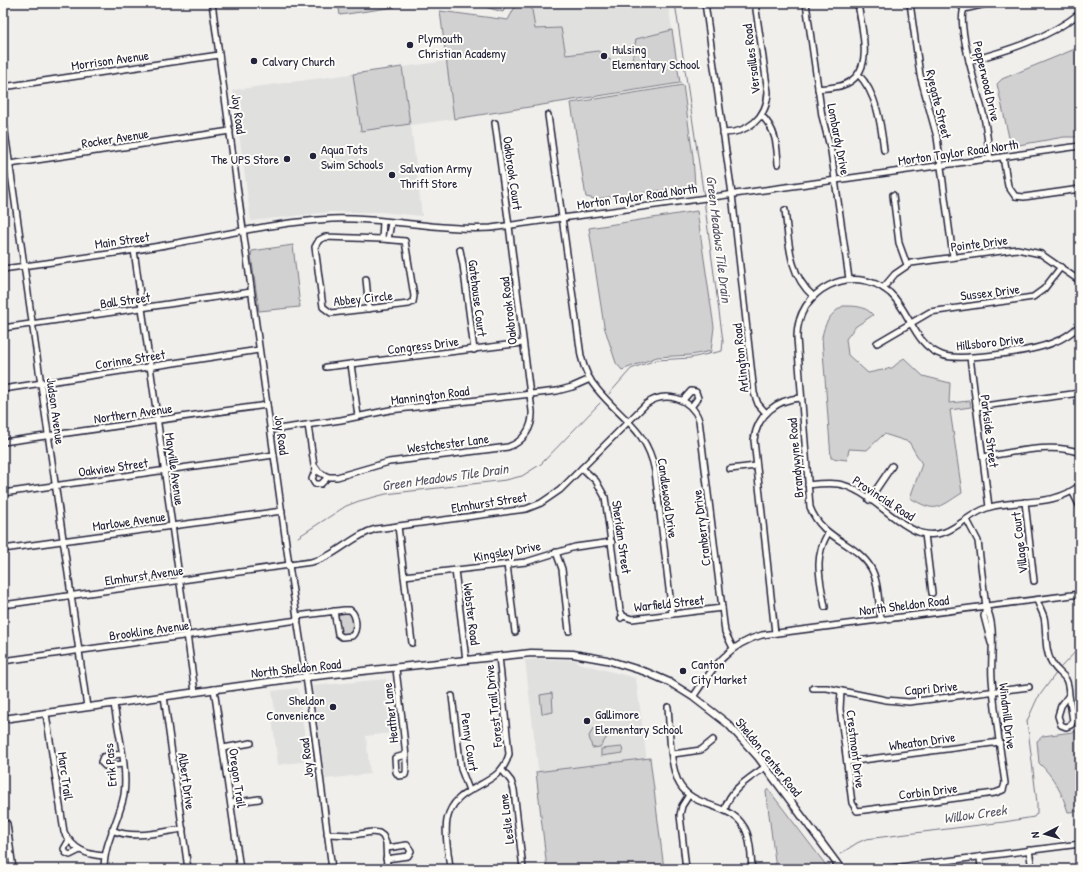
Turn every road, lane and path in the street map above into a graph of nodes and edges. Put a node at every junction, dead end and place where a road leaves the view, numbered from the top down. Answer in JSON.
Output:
{"nodes":[{"id":1,"x":7,"y":3,"type":"edge"},
{"id":2,"x":212,"y":3,"type":"edge"},
{"id":3,"x":705,"y":3,"type":"edge"},
{"id":4,"x":756,"y":3,"type":"edge"},
{"id":5,"x":806,"y":3,"type":"edge"},
{"id":6,"x":858,"y":3,"type":"edge"},
{"id":7,"x":910,"y":3,"type":"edge"},
{"id":8,"x":990,"y":3,"type":"edge"},
{"id":9,"x":3,"y":4,"type":"edge"},
{"id":10,"x":1080,"y":14,"type":"edge"},
{"id":11,"x":219,"y":55,"type":"junction"},
{"id":12,"x":969,"y":61,"type":"junction"},
{"id":13,"x":858,"y":74,"type":"junction"},
{"id":14,"x":3,"y":87,"type":"edge"},
{"id":15,"x":818,"y":89,"type":"junction"},
{"id":16,"x":548,"y":115,"type":"dead end"},
{"id":17,"x":761,"y":115,"type":"junction"},
{"id":18,"x":3,"y":118,"type":"edge"},
{"id":19,"x":495,"y":123,"type":"dead end"},
{"id":20,"x":230,"y":131,"type":"junction"},
{"id":21,"x":722,"y":133,"type":"junction"},
{"id":22,"x":1080,"y":146,"type":"edge"},
{"id":23,"x":884,"y":150,"type":"dead end"},
{"id":24,"x":1003,"y":158,"type":"junction"},
{"id":25,"x":990,"y":159,"type":"junction"},
{"id":26,"x":10,"y":164,"type":"junction"},
{"id":27,"x":778,"y":164,"type":"dead end"},
{"id":28,"x":3,"y":166,"type":"edge"},
{"id":29,"x":940,"y":166,"type":"junction"},
{"id":30,"x":835,"y":180,"type":"junction"},
{"id":31,"x":1080,"y":189,"type":"edge"},
{"id":32,"x":732,"y":194,"type":"junction"},
{"id":33,"x":893,"y":195,"type":"dead end"},
{"id":34,"x":785,"y":210,"type":"dead end"},
{"id":35,"x":561,"y":218,"type":"junction"},
{"id":36,"x":384,"y":222,"type":"junction"},
{"id":37,"x":390,"y":223,"type":"junction"},
{"id":38,"x":510,"y":226,"type":"junction"},
{"id":39,"x":243,"y":231,"type":"junction"},
{"id":40,"x":385,"y":239,"type":"junction"},
{"id":41,"x":134,"y":250,"type":"junction"},
{"id":42,"x":460,"y":250,"type":"dead end"},
{"id":43,"x":953,"y":257,"type":"junction"},
{"id":44,"x":906,"y":265,"type":"junction"},
{"id":45,"x":24,"y":266,"type":"junction"},
{"id":46,"x":1061,"y":267,"type":"junction"},
{"id":47,"x":3,"y":269,"type":"edge"},
{"id":48,"x":366,"y":279,"type":"dead end"},
{"id":49,"x":849,"y":279,"type":"junction"},
{"id":50,"x":1080,"y":281,"type":"edge"},
{"id":51,"x":883,"y":288,"type":"junction"},
{"id":52,"x":251,"y":292,"type":"junction"},
{"id":53,"x":813,"y":296,"type":"junction"},
{"id":54,"x":142,"y":309,"type":"junction"},
{"id":55,"x":369,"y":309,"type":"junction"},
{"id":56,"x":910,"y":322,"type":"junction"},
{"id":57,"x":33,"y":324,"type":"junction"},
{"id":58,"x":1080,"y":325,"type":"edge"},
{"id":59,"x":3,"y":328,"type":"edge"},
{"id":60,"x":523,"y":343,"type":"junction"},
{"id":61,"x":877,"y":343,"type":"dead end"},
{"id":62,"x":259,"y":350,"type":"junction"},
{"id":63,"x":474,"y":350,"type":"junction"},
{"id":64,"x":970,"y":357,"type":"junction"},
{"id":65,"x":351,"y":364,"type":"junction"},
{"id":66,"x":326,"y":367,"type":"dead end"},
{"id":67,"x":150,"y":368,"type":"junction"},
{"id":68,"x":590,"y":379,"type":"junction"},
{"id":69,"x":41,"y":384,"type":"junction"},
{"id":70,"x":3,"y":389,"type":"edge"},
{"id":71,"x":1080,"y":393,"type":"edge"},
{"id":72,"x":530,"y":394,"type":"junction"},
{"id":73,"x":802,"y":398,"type":"junction"},
{"id":74,"x":683,"y":400,"type":"junction"},
{"id":75,"x":267,"y":405,"type":"junction"},
{"id":76,"x":691,"y":407,"type":"junction"},
{"id":77,"x":976,"y":407,"type":"junction"},
{"id":78,"x":766,"y":413,"type":"junction"},
{"id":79,"x":358,"y":416,"type":"junction"},
{"id":80,"x":158,"y":421,"type":"junction"},
{"id":81,"x":628,"y":422,"type":"junction"},
{"id":82,"x":308,"y":425,"type":"junction"},
{"id":83,"x":271,"y":430,"type":"junction"},
{"id":84,"x":48,"y":436,"type":"junction"},
{"id":85,"x":3,"y":442,"type":"edge"},
{"id":86,"x":1080,"y":453,"type":"edge"},
{"id":87,"x":274,"y":455,"type":"junction"},
{"id":88,"x":983,"y":457,"type":"junction"},
{"id":89,"x":756,"y":466,"type":"junction"},
{"id":90,"x":892,"y":466,"type":"dead end"},
{"id":91,"x":582,"y":468,"type":"junction"},
{"id":92,"x":316,"y":469,"type":"junction"},
{"id":93,"x":730,"y":469,"type":"dead end"},
{"id":94,"x":164,"y":471,"type":"junction"},
{"id":95,"x":328,"y":477,"type":"junction"},
{"id":96,"x":808,"y":485,"type":"junction"},
{"id":97,"x":55,"y":486,"type":"junction"},
{"id":98,"x":1080,"y":486,"type":"edge"},
{"id":99,"x":1072,"y":491,"type":"junction"},
{"id":100,"x":3,"y":493,"type":"edge"},
{"id":101,"x":869,"y":500,"type":"junction"},
{"id":102,"x":1025,"y":502,"type":"junction"},
{"id":103,"x":989,"y":507,"type":"junction"},
{"id":104,"x":1080,"y":507,"type":"edge"},
{"id":105,"x":282,"y":510,"type":"junction"},
{"id":106,"x":967,"y":520,"type":"junction"},
{"id":107,"x":172,"y":526,"type":"junction"},
{"id":108,"x":398,"y":526,"type":"junction"},
{"id":109,"x":828,"y":533,"type":"junction"},
{"id":110,"x":925,"y":534,"type":"junction"},
{"id":111,"x":63,"y":541,"type":"junction"},
{"id":112,"x":612,"y":542,"type":"junction"},
{"id":113,"x":3,"y":549,"type":"edge"},
{"id":114,"x":556,"y":552,"type":"junction"},
{"id":115,"x":507,"y":564,"type":"junction"},
{"id":116,"x":289,"y":565,"type":"junction"},
{"id":117,"x":455,"y":570,"type":"junction"},
{"id":118,"x":404,"y":576,"type":"junction"},
{"id":119,"x":180,"y":581,"type":"junction"},
{"id":120,"x":1034,"y":581,"type":"dead end"},
{"id":121,"x":932,"y":593,"type":"dead end"},
{"id":122,"x":1080,"y":594,"type":"edge"},
{"id":123,"x":70,"y":596,"type":"junction"},
{"id":124,"x":1037,"y":600,"type":"junction"},
{"id":125,"x":3,"y":606,"type":"edge"},
{"id":126,"x":824,"y":607,"type":"dead end"},
{"id":127,"x":986,"y":607,"type":"junction"},
{"id":128,"x":722,"y":608,"type":"junction"},
{"id":129,"x":334,"y":611,"type":"junction"},
{"id":130,"x":672,"y":614,"type":"junction"},
{"id":131,"x":622,"y":617,"type":"joint"},
{"id":132,"x":298,"y":618,"type":"junction"},
{"id":133,"x":881,"y":619,"type":"junction"},
{"id":134,"x":569,"y":631,"type":"dead end"},
{"id":135,"x":515,"y":632,"type":"dead end"},
{"id":136,"x":775,"y":633,"type":"junction"},
{"id":137,"x":187,"y":636,"type":"junction"},
{"id":138,"x":412,"y":643,"type":"dead end"},
{"id":139,"x":733,"y":648,"type":"junction"},
{"id":140,"x":78,"y":651,"type":"junction"},
{"id":141,"x":499,"y":656,"type":"junction"},
{"id":142,"x":593,"y":657,"type":"joint"},
{"id":143,"x":466,"y":660,"type":"junction"},
{"id":144,"x":3,"y":661,"type":"edge"},
{"id":145,"x":396,"y":668,"type":"junction"},
{"id":146,"x":306,"y":678,"type":"junction"},
{"id":147,"x":1029,"y":687,"type":"dead end"},
{"id":148,"x":813,"y":688,"type":"dead end"},
{"id":149,"x":214,"y":689,"type":"junction"},
{"id":150,"x":841,"y":691,"type":"junction"},
{"id":151,"x":194,"y":692,"type":"junction"},
{"id":152,"x":993,"y":692,"type":"junction"},
{"id":153,"x":164,"y":696,"type":"junction"},
{"id":154,"x":452,"y":696,"type":"dead end"},
{"id":155,"x":1069,"y":696,"type":"junction"},
{"id":156,"x":694,"y":697,"type":"junction"},
{"id":157,"x":114,"y":704,"type":"junction"},
{"id":158,"x":86,"y":707,"type":"junction"},
{"id":159,"x":668,"y":707,"type":"dead end"},
{"id":160,"x":46,"y":714,"type":"junction"},
{"id":161,"x":3,"y":719,"type":"edge"},
{"id":162,"x":713,"y":740,"type":"dead end"},
{"id":163,"x":1000,"y":742,"type":"junction"},
{"id":164,"x":251,"y":743,"type":"dead end"},
{"id":165,"x":223,"y":748,"type":"junction"},
{"id":166,"x":121,"y":754,"type":"junction"},
{"id":167,"x":673,"y":754,"type":"junction"},
{"id":168,"x":405,"y":755,"type":"dead end"},
{"id":169,"x":847,"y":762,"type":"junction"},
{"id":170,"x":123,"y":764,"type":"junction"},
{"id":171,"x":765,"y":767,"type":"junction"},
{"id":172,"x":502,"y":770,"type":"junction"},
{"id":173,"x":469,"y":790,"type":"junction"},
{"id":174,"x":1003,"y":790,"type":"joint"},
{"id":175,"x":689,"y":795,"type":"junction"},
{"id":176,"x":259,"y":799,"type":"dead end"},
{"id":177,"x":231,"y":803,"type":"junction"},
{"id":178,"x":725,"y":809,"type":"junction"},
{"id":179,"x":855,"y":810,"type":"joint"},
{"id":180,"x":7,"y":824,"type":"dead end"},
{"id":181,"x":183,"y":828,"type":"junction"},
{"id":182,"x":112,"y":830,"type":"junction"},
{"id":183,"x":327,"y":834,"type":"junction"},
{"id":184,"x":69,"y":840,"type":"junction"},
{"id":185,"x":1080,"y":844,"type":"edge"},
{"id":186,"x":387,"y":848,"type":"junction"},
{"id":187,"x":80,"y":850,"type":"junction"},
{"id":188,"x":1029,"y":850,"type":"junction"},
{"id":189,"x":104,"y":856,"type":"junction"},
{"id":190,"x":980,"y":857,"type":"junction"},
{"id":191,"x":386,"y":860,"type":"junction"},
{"id":192,"x":3,"y":867,"type":"edge"},
{"id":193,"x":13,"y":867,"type":"edge"},
{"id":194,"x":104,"y":869,"type":"edge"},
{"id":195,"x":188,"y":869,"type":"edge"},
{"id":196,"x":240,"y":869,"type":"edge"},
{"id":197,"x":332,"y":869,"type":"edge"},
{"id":198,"x":387,"y":869,"type":"edge"},
{"id":199,"x":450,"y":869,"type":"edge"},
{"id":200,"x":523,"y":869,"type":"edge"},
{"id":201,"x":686,"y":869,"type":"edge"},
{"id":202,"x":752,"y":869,"type":"edge"},
{"id":203,"x":841,"y":869,"type":"edge"},
{"id":204,"x":884,"y":869,"type":"edge"},
{"id":205,"x":981,"y":869,"type":"edge"},
{"id":206,"x":1032,"y":869,"type":"edge"}],
"edges":[{"from":1,"to":9,"type":"street"},
{"from":2,"to":11,"type":"street","name":"Joy Road"},
{"from":3,"to":21,"type":"street","name":"Arlington Road"},
{"from":4,"to":17,"type":"street","name":"Versailles Road"},
{"from":5,"to":15,"type":"street","name":"Lombardy Drive"},
{"from":6,"to":13,"type":"street"},
{"from":7,"to":29,"type":"street","name":"Ryegate Street"},
{"from":8,"to":12,"type":"street","name":"Pepperwood Drive"},
{"from":10,"to":12,"type":"street"},
{"from":11,"to":14,"type":"street","name":"Morrison Avenue"},
{"from":11,"to":20,"type":"street","name":"Joy Road"},
{"from":12,"to":25,"type":"street","name":"Pepperwood Drive"},
{"from":13,"to":15,"type":"street"},
{"from":13,"to":23,"type":"street"},
{"from":15,"to":30,"type":"street","name":"Lombardy Drive"},
{"from":16,"to":35,"type":"street","name":"Candlewood Drive"},
{"from":17,"to":21,"type":"street","name":"Versailles Road"},
{"from":17,"to":27,"type":"street"},
{"from":18,"to":26,"type":"street","name":"Judson Avenue"},
{"from":19,"to":38,"type":"street","name":"Oakbrook Court"},
{"from":20,"to":26,"type":"street","name":"Rocker Avenue"},
{"from":20,"to":39,"type":"street","name":"Joy Road"},
{"from":21,"to":32,"type":"street","name":"Arlington Road"},
{"from":22,"to":24,"type":"street","name":"Morton Taylor Road North"},
{"from":24,"to":25,"type":"street","name":"Morton Taylor Road North"},
{"from":24,"to":31,"type":"street"},
{"from":25,"to":29,"type":"street","name":"Morton Taylor Road North"},
{"from":26,"to":28,"type":"street","name":"Rocker Avenue"},
{"from":26,"to":45,"type":"street","name":"Judson Avenue"},
{"from":29,"to":30,"type":"street","name":"Morton Taylor Road North"},
{"from":29,"to":43,"type":"street","name":"Ryegate Street"},
{"from":30,"to":32,"type":"street","name":"Morton Taylor Road North"},
{"from":30,"to":49,"type":"street","name":"Lombardy Drive"},
{"from":32,"to":35,"type":"street","name":"Morton Taylor Road North"},
{"from":32,"to":78,"type":"street","name":"Arlington Road"},
{"from":33,"to":44,"type":"street"},
{"from":34,"to":53,"type":"street"},
{"from":35,"to":38,"type":"street","name":"Morton Taylor Road North"},
{"from":35,"to":68,"type":"street","name":"Candlewood Drive"},
{"from":36,"to":37,"type":"street","name":"Morton Taylor Road North"},
{"from":36,"to":39,"type":"street","name":"Morton Taylor Road North"},
{"from":36,"to":40,"type":"street"},
{"from":37,"to":38,"type":"street","name":"Morton Taylor Road North"},
{"from":37,"to":40,"type":"street"},
{"from":38,"to":60,"type":"street","name":"Oakbrook Road"},
{"from":39,"to":41,"type":"street","name":"Main Street"},
{"from":39,"to":52,"type":"street","name":"Joy Road"},
{"from":40,"to":55,"type":"street","name":"Abbey Circle"},
{"from":40,"to":55,"type":"street","name":"Abbey Circle"},
{"from":41,"to":45,"type":"street","name":"Main Street"},
{"from":41,"to":54,"type":"street","name":"Mayville Avenue"},
{"from":42,"to":63,"type":"street","name":"Gatehouse Court"},
{"from":43,"to":44,"type":"street","name":"Pointe Drive"},
{"from":43,"to":46,"type":"street","name":"Pointe Drive"},
{"from":44,"to":51,"type":"street","name":"Pointe Drive"},
{"from":45,"to":47,"type":"street","name":"Main Street"},
{"from":45,"to":57,"type":"street","name":"Judson Avenue"},
{"from":46,"to":50,"type":"street","name":"Pointe Drive"},
{"from":46,"to":56,"type":"street","name":"Sussex Drive"},
{"from":48,"to":55,"type":"street"},
{"from":49,"to":51,"type":"street","name":"Hillsboro Drive"},
{"from":49,"to":53,"type":"street","name":"Hillsboro Drive"},
{"from":51,"to":56,"type":"street","name":"Hillsboro Drive"},
{"from":52,"to":54,"type":"street","name":"Ball Street"},
{"from":52,"to":62,"type":"street","name":"Joy Road"},
{"from":53,"to":73,"type":"street","name":"Brandywyne Road"},
{"from":54,"to":57,"type":"street","name":"Ball Street"},
{"from":54,"to":67,"type":"street","name":"Mayville Avenue"},
{"from":56,"to":61,"type":"street","name":"Sussex Drive"},
{"from":56,"to":64,"type":"street","name":"Hillsboro Drive"},
{"from":57,"to":59,"type":"street","name":"Ball Street"},
{"from":57,"to":69,"type":"street","name":"Judson Avenue"},
{"from":58,"to":64,"type":"street","name":"Hillsboro Drive"},
{"from":60,"to":63,"type":"street","name":"Congress Drive"},
{"from":60,"to":72,"type":"street","name":"Oakbrook Road"},
{"from":62,"to":67,"type":"street","name":"Corinne Street"},
{"from":62,"to":75,"type":"street","name":"Joy Road"},
{"from":63,"to":65,"type":"street","name":"Congress Drive"},
{"from":64,"to":77,"type":"street","name":"Parkside Street"},
{"from":65,"to":66,"type":"street","name":"Congress Drive"},
{"from":65,"to":79,"type":"street"},
{"from":67,"to":69,"type":"street","name":"Corinne Street"},
{"from":67,"to":80,"type":"street","name":"Mayville Avenue"},
{"from":68,"to":72,"type":"street","name":"Mannington Road"},
{"from":68,"to":81,"type":"street","name":"Candlewood Drive"},
{"from":69,"to":70,"type":"street","name":"Corinne Street"},
{"from":69,"to":84,"type":"street","name":"Judson Avenue"},
{"from":71,"to":77,"type":"street"},
{"from":72,"to":79,"type":"street","name":"Mannington Road"},
{"from":72,"to":95,"type":"street","name":"Westchester Lane"},
{"from":73,"to":78,"type":"street"},
{"from":73,"to":96,"type":"street","name":"Brandywyne Road"},
{"from":74,"to":76,"type":"street","name":"Cranberry Drive"},
{"from":74,"to":76,"type":"street"},
{"from":74,"to":81,"type":"street","name":"Elmhurst Street"},
{"from":75,"to":80,"type":"street","name":"Northern Avenue"},
{"from":75,"to":83,"type":"street","name":"Joy Road"},
{"from":76,"to":128,"type":"street","name":"Cranberry Drive"},
{"from":77,"to":88,"type":"street","name":"Parkside Street"},
{"from":78,"to":89,"type":"street"},
{"from":79,"to":82,"type":"street","name":"Mannington Road"},
{"from":80,"to":84,"type":"street","name":"Northern Avenue"},
{"from":80,"to":94,"type":"street","name":"Mayville Avenue"},
{"from":81,"to":91,"type":"street","name":"Elmhurst Street"},
{"from":81,"to":130,"type":"street","name":"Candlewood Drive"},
{"from":82,"to":83,"type":"street","name":"Mannington Road"},
{"from":82,"to":92,"type":"street","name":"Westchester Lane"},
{"from":83,"to":87,"type":"street","name":"Joy Road"},
{"from":84,"to":85,"type":"street","name":"Northern Avenue"},
{"from":84,"to":97,"type":"street","name":"Judson Avenue"},
{"from":86,"to":88,"type":"street"},
{"from":87,"to":94,"type":"street","name":"Oakview Street"},
{"from":87,"to":105,"type":"street","name":"Joy Road"},
{"from":88,"to":103,"type":"street","name":"Parkside Street"},
{"from":89,"to":93,"type":"street"},
{"from":89,"to":136,"type":"street"},
{"from":90,"to":101,"type":"street"},
{"from":91,"to":108,"type":"street","name":"Elmhurst Street"},
{"from":91,"to":112,"type":"street","name":"Sheridan Street"},
{"from":92,"to":95,"type":"street"},
{"from":92,"to":95,"type":"street","name":"Westchester Lane"},
{"from":94,"to":97,"type":"street","name":"Oakview Street"},
{"from":94,"to":107,"type":"street","name":"Mayville Avenue"},
{"from":96,"to":101,"type":"street","name":"Provincial Road"},
{"from":96,"to":109,"type":"street","name":"Brandywyne Road"},
{"from":97,"to":100,"type":"street","name":"Oakview Street"},
{"from":97,"to":111,"type":"street","name":"Judson Avenue"},
{"from":98,"to":99,"type":"street","name":"Provincial Road"},
{"from":99,"to":102,"type":"street","name":"Provincial Road"},
{"from":99,"to":104,"type":"street"},
{"from":101,"to":110,"type":"street","name":"Provincial Road"},
{"from":102,"to":103,"type":"street","name":"Provincial Road"},
{"from":102,"to":120,"type":"street","name":"Village Court"},
{"from":103,"to":106,"type":"street","name":"Provincial Road"},
{"from":105,"to":107,"type":"street","name":"Marlowe Avenue"},
{"from":105,"to":116,"type":"street","name":"Joy Road"},
{"from":106,"to":110,"type":"street","name":"Provincial Road"},
{"from":106,"to":127,"type":"street","name":"Windmill Drive"},
{"from":107,"to":111,"type":"street","name":"Marlowe Avenue"},
{"from":107,"to":119,"type":"street","name":"Mayville Avenue"},
{"from":108,"to":116,"type":"street","name":"Elmhurst Street"},
{"from":108,"to":118,"type":"street"},
{"from":109,"to":126,"type":"street"},
{"from":109,"to":133,"type":"street","name":"Brandywyne Road"},
{"from":110,"to":121,"type":"street"},
{"from":111,"to":113,"type":"street","name":"Marlowe Avenue"},
{"from":111,"to":123,"type":"street","name":"Judson Avenue"},
{"from":112,"to":114,"type":"street","name":"Kingsley Drive"},
{"from":112,"to":131,"type":"street","name":"Sheridan Street"},
{"from":114,"to":115,"type":"street","name":"Kingsley Drive"},
{"from":114,"to":134,"type":"street"},
{"from":115,"to":117,"type":"street","name":"Kingsley Drive"},
{"from":115,"to":135,"type":"street"},
{"from":116,"to":119,"type":"street","name":"Elmhurst Avenue"},
{"from":116,"to":132,"type":"street","name":"Joy Road"},
{"from":117,"to":118,"type":"street","name":"Kingsley Drive"},
{"from":117,"to":143,"type":"street","name":"Webster Road"},
{"from":118,"to":138,"type":"street"},
{"from":119,"to":123,"type":"street","name":"Elmhurst Avenue"},
{"from":119,"to":137,"type":"street","name":"Mayville Avenue"},
{"from":122,"to":124,"type":"street","name":"North Sheldon Road"},
{"from":123,"to":125,"type":"street","name":"Elmhurst Avenue"},
{"from":123,"to":140,"type":"street","name":"Judson Avenue"},
{"from":124,"to":127,"type":"street","name":"North Sheldon Road"},
{"from":124,"to":155,"type":"street"},
{"from":127,"to":133,"type":"street","name":"North Sheldon Road"},
{"from":127,"to":152,"type":"street","name":"Windmill Drive"},
{"from":128,"to":130,"type":"street","name":"Warfield Street"},
{"from":128,"to":139,"type":"street","name":"Cranberry Drive"},
{"from":129,"to":129,"type":"street","name":"Brookline Avenue"},
{"from":129,"to":132,"type":"street","name":"Brookline Avenue"},
{"from":130,"to":131,"type":"street","name":"Warfield Street"},
{"from":132,"to":137,"type":"street","name":"Brookline Avenue"},
{"from":132,"to":146,"type":"street","name":"Joy Road"},
{"from":133,"to":136,"type":"street","name":"North Sheldon Road"},
{"from":136,"to":139,"type":"street","name":"North Sheldon Road"},
{"from":137,"to":140,"type":"street","name":"Brookline Avenue"},
{"from":137,"to":151,"type":"street","name":"Mayville Avenue"},
{"from":139,"to":156,"type":"street","name":"North Sheldon Road"},
{"from":140,"to":144,"type":"street","name":"Brookline Avenue"},
{"from":140,"to":158,"type":"street","name":"Judson Avenue"},
{"from":141,"to":142,"type":"main road","name":"North Sheldon Road"},
{"from":141,"to":143,"type":"main road","name":"North Sheldon Road"},
{"from":141,"to":172,"type":"street","name":"Forest Trail Drive"},
{"from":142,"to":156,"type":"main road","name":"Sheldon Center Road"},
{"from":143,"to":145,"type":"main road","name":"North Sheldon Road"},
{"from":145,"to":146,"type":"main road","name":"North Sheldon Road"},
{"from":145,"to":168,"type":"street","name":"Heather Lane"},
{"from":146,"to":149,"type":"main road","name":"North Sheldon Road"},
{"from":146,"to":183,"type":"street","name":"Joy Road"},
{"from":147,"to":152,"type":"street","name":"Capri Drive"},
{"from":148,"to":150,"type":"street","name":"Capri Drive"},
{"from":149,"to":151,"type":"main road","name":"North Sheldon Road"},
{"from":149,"to":165,"type":"street","name":"Oregon Trail"},
{"from":150,"to":152,"type":"street","name":"Capri Drive"},
{"from":150,"to":169,"type":"street","name":"Crestmont Drive"},
{"from":151,"to":153,"type":"main road","name":"North Sheldon Road"},
{"from":152,"to":163,"type":"street","name":"Windmill Drive"},
{"from":153,"to":157,"type":"main road","name":"North Sheldon Road"},
{"from":153,"to":181,"type":"street","name":"Albert Drive"},
{"from":154,"to":173,"type":"street","name":"Penny Court"},
{"from":155,"to":155,"type":"street"},
{"from":156,"to":171,"type":"main road","name":"Sheldon Center Road"},
{"from":157,"to":158,"type":"main road","name":"North Sheldon Road"},
{"from":157,"to":166,"type":"street","name":"Erik Pass"},
{"from":158,"to":160,"type":"main road","name":"North Sheldon Road"},
{"from":159,"to":167,"type":"street"},
{"from":160,"to":161,"type":"main road","name":"North Sheldon Road"},
{"from":160,"to":184,"type":"street","name":"Marc Trail"},
{"from":162,"to":167,"type":"street"},
{"from":163,"to":169,"type":"street","name":"Wheaton Drive"},
{"from":163,"to":174,"type":"street","name":"Windmill Drive"},
{"from":164,"to":165,"type":"street"},
{"from":165,"to":177,"type":"street","name":"Oregon Trail"},
{"from":166,"to":170,"type":"street","name":"Erik Pass"},
{"from":166,"to":170,"type":"street"},
{"from":167,"to":175,"type":"street"},
{"from":169,"to":179,"type":"street","name":"Crestmont Drive"},
{"from":170,"to":182,"type":"street","name":"Erik Pass"},
{"from":171,"to":178,"type":"street"},
{"from":171,"to":203,"type":"main road","name":"Sheldon Center Road"},
{"from":172,"to":173,"type":"street"},
{"from":172,"to":200,"type":"street","name":"Leslie Lane"},
{"from":173,"to":199,"type":"street"},
{"from":174,"to":179,"type":"street","name":"Corbin Drive"},
{"from":175,"to":178,"type":"street"},
{"from":175,"to":201,"type":"street"},
{"from":176,"to":177,"type":"street"},
{"from":177,"to":196,"type":"street","name":"Oregon Trail"},
{"from":178,"to":202,"type":"street"},
{"from":180,"to":193,"type":"street"},
{"from":181,"to":182,"type":"street"},
{"from":181,"to":195,"type":"street","name":"Albert Drive"},
{"from":182,"to":189,"type":"street","name":"Erik Pass"},
{"from":183,"to":186,"type":"street"},
{"from":183,"to":197,"type":"street","name":"Joy Road"},
{"from":184,"to":187,"type":"street","name":"Marc Trail"},
{"from":184,"to":187,"type":"street","name":"Marc Trail"},
{"from":185,"to":188,"type":"street"},
{"from":186,"to":191,"type":"street"},
{"from":186,"to":191,"type":"street"},
{"from":187,"to":189,"type":"street","name":"Marc Trail"},
{"from":188,"to":190,"type":"street"},
{"from":188,"to":206,"type":"street"},
{"from":189,"to":194,"type":"street","name":"Erik Pass"},
{"from":190,"to":204,"type":"street"},
{"from":190,"to":205,"type":"street"},
{"from":191,"to":198,"type":"street"},
{"from":192,"to":193,"type":"street"}]}
